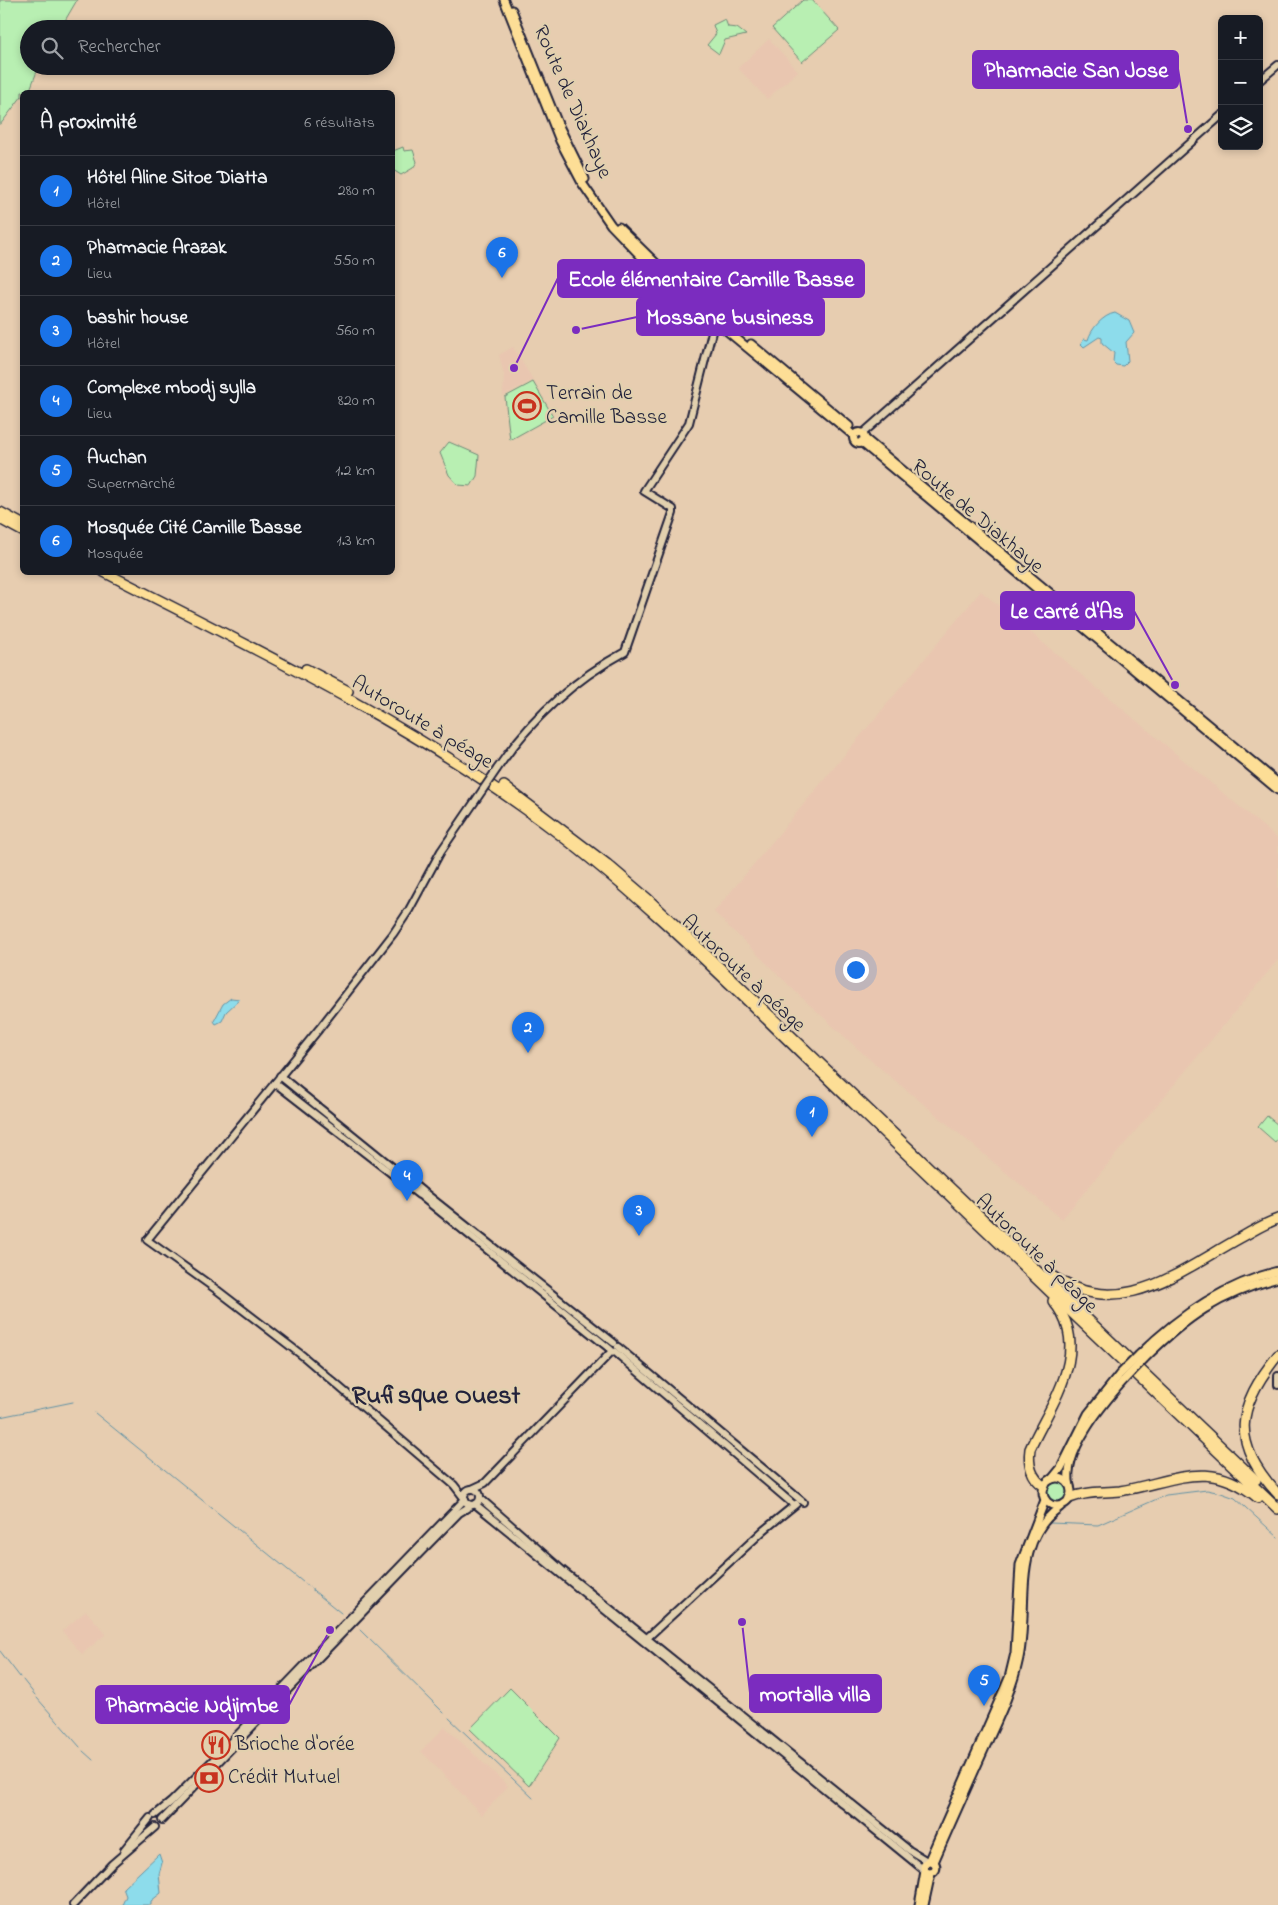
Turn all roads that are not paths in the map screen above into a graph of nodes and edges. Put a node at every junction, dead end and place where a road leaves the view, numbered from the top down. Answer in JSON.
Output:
{"nodes":[{"id":1,"x":504,"y":0,"type":"edge"},
{"id":2,"x":508,"y":0,"type":"edge"},
{"id":3,"x":1278,"y":65,"type":"edge"},
{"id":4,"x":1263,"y":78,"type":"edge"},
{"id":5,"x":1218,"y":119,"type":"edge"},
{"id":6,"x":715,"y":320,"type":"junction"},
{"id":7,"x":860,"y":436,"type":"junction"},
{"id":8,"x":0,"y":512,"type":"edge"},
{"id":9,"x":0,"y":519,"type":"edge"},
{"id":10,"x":20,"y":523,"type":"edge"},
{"id":11,"x":20,"y":530,"type":"edge"},
{"id":12,"x":110,"y":575,"type":"edge"},
{"id":13,"x":123,"y":575,"type":"edge"},
{"id":14,"x":1278,"y":783,"type":"edge"},
{"id":15,"x":1278,"y":790,"type":"edge"},
{"id":16,"x":280,"y":1076,"type":"junction"},
{"id":17,"x":275,"y":1083,"type":"junction"},
{"id":18,"x":316,"y":1104,"type":"junction"},
{"id":19,"x":310,"y":1110,"type":"junction"},
{"id":20,"x":330,"y":1116,"type":"junction"},
{"id":21,"x":325,"y":1122,"type":"junction"},
{"id":22,"x":383,"y":1158,"type":"junction"},
{"id":23,"x":377,"y":1163,"type":"junction"},
{"id":24,"x":422,"y":1194,"type":"junction"},
{"id":25,"x":1278,"y":1219,"type":"edge"},
{"id":26,"x":485,"y":1239,"type":"junction"},
{"id":27,"x":480,"y":1245,"type":"junction"},
{"id":28,"x":1021,"y":1254,"type":"junction"},
{"id":29,"x":1026,"y":1268,"type":"junction"},
{"id":30,"x":1278,"y":1272,"type":"edge"},
{"id":31,"x":1278,"y":1278,"type":"edge"},
{"id":32,"x":614,"y":1348,"type":"junction"},
{"id":33,"x":1278,"y":1355,"type":"edge"},
{"id":34,"x":1142,"y":1357,"type":"junction"},
{"id":35,"x":1278,"y":1376,"type":"edge"},
{"id":36,"x":1122,"y":1377,"type":"junction"},
{"id":37,"x":1278,"y":1385,"type":"edge"},
{"id":38,"x":1052,"y":1479,"type":"junction"},
{"id":39,"x":485,"y":1483,"type":"junction"},
{"id":40,"x":454,"y":1484,"type":"junction"},
{"id":41,"x":1044,"y":1486,"type":"junction"},
{"id":42,"x":1070,"y":1486,"type":"junction"},
{"id":43,"x":472,"y":1489,"type":"junction"},
{"id":44,"x":1278,"y":1494,"type":"edge"},
{"id":45,"x":480,"y":1497,"type":"junction"},
{"id":46,"x":464,"y":1498,"type":"junction"},
{"id":47,"x":1070,"y":1498,"type":"junction"},
{"id":48,"x":1044,"y":1500,"type":"junction"},
{"id":49,"x":1278,"y":1501,"type":"edge"},
{"id":50,"x":474,"y":1504,"type":"junction"},
{"id":51,"x":794,"y":1505,"type":"junction"},
{"id":52,"x":1060,"y":1506,"type":"junction"},
{"id":53,"x":1278,"y":1509,"type":"edge"},
{"id":54,"x":1278,"y":1515,"type":"edge"},
{"id":55,"x":647,"y":1638,"type":"junction"},
{"id":56,"x":152,"y":1817,"type":"junction"},
{"id":57,"x":162,"y":1820,"type":"junction"},
{"id":58,"x":155,"y":1827,"type":"junction"},
{"id":59,"x":930,"y":1861,"type":"junction"},
{"id":60,"x":112,"y":1864,"type":"junction"},
{"id":61,"x":927,"y":1871,"type":"junction"},
{"id":62,"x":72,"y":1905,"type":"edge"},
{"id":63,"x":919,"y":1905,"type":"edge"},
{"id":64,"x":924,"y":1905,"type":"edge"}],
"edges":[{"from":1,"to":6,"type":"main road","name":"Route de Diakhaye"},
{"from":2,"to":7,"type":"main road","name":"Route de Diakhaye"},
{"from":3,"to":4,"type":"street"},
{"from":5,"to":7,"type":"street"},
{"from":6,"to":7,"type":"main road","name":"Route de Diakhaye"},
{"from":6,"to":16,"type":"street","bridge":true},
{"from":7,"to":14,"type":"main road","name":"Route de Diakhaye"},
{"from":7,"to":15,"type":"main road","name":"Route de Diakhaye"},
{"from":8,"to":10,"type":"highway"},
{"from":9,"to":11,"type":"highway"},
{"from":12,"to":29,"type":"highway","name":"Autoroute à péage"},
{"from":13,"to":28,"type":"highway"},
{"from":16,"to":17,"type":"street"},
{"from":16,"to":18,"type":"street"},
{"from":17,"to":19,"type":"street"},
{"from":17,"to":40,"type":"street"},
{"from":18,"to":19,"type":"street"},
{"from":18,"to":20,"type":"street"},
{"from":19,"to":21,"type":"street"},
{"from":20,"to":21,"type":"street"},
{"from":20,"to":22,"type":"street"},
{"from":21,"to":23,"type":"street"},
{"from":22,"to":23,"type":"street"},
{"from":22,"to":24,"type":"street"},
{"from":23,"to":24,"type":"street"},
{"from":24,"to":26,"type":"street"},
{"from":24,"to":27,"type":"street"},
{"from":25,"to":28,"type":"highway"},
{"from":26,"to":27,"type":"street"},
{"from":26,"to":32,"type":"street"},
{"from":27,"to":32,"type":"street"},
{"from":28,"to":49,"type":"highway"},
{"from":29,"to":41,"type":"highway"},
{"from":29,"to":53,"type":"highway","name":"Autoroute à péage"},
{"from":30,"to":34,"type":"main road"},
{"from":31,"to":34,"type":"main road"},
{"from":32,"to":39,"type":"street"},
{"from":32,"to":51,"type":"street"},
{"from":32,"to":51,"type":"street"},
{"from":33,"to":44,"type":"highway"},
{"from":34,"to":36,"type":"main road","bridge":true},
{"from":35,"to":37,"type":"street"},
{"from":36,"to":38,"type":"main road"},
{"from":36,"to":42,"type":"main road"},
{"from":38,"to":41,"type":"main road"},
{"from":38,"to":42,"type":"main road"},
{"from":39,"to":43,"type":"street"},
{"from":39,"to":45,"type":"street"},
{"from":40,"to":43,"type":"street"},
{"from":40,"to":46,"type":"street"},
{"from":41,"to":48,"type":"main road"},
{"from":42,"to":47,"type":"main road"},
{"from":43,"to":45,"type":"street"},
{"from":43,"to":46,"type":"street"},
{"from":45,"to":50,"type":"street"},
{"from":45,"to":55,"type":"street"},
{"from":46,"to":50,"type":"street"},
{"from":46,"to":56,"type":"street"},
{"from":47,"to":52,"type":"main road"},
{"from":47,"to":54,"type":"highway"},
{"from":48,"to":52,"type":"main road"},
{"from":48,"to":59,"type":"main road"},
{"from":50,"to":57,"type":"street"},
{"from":50,"to":61,"type":"street"},
{"from":51,"to":55,"type":"street"},
{"from":52,"to":59,"type":"main road"},
{"from":55,"to":59,"type":"street"},
{"from":56,"to":57,"type":"street"},
{"from":56,"to":58,"type":"street"},
{"from":56,"to":60,"type":"street"},
{"from":57,"to":58,"type":"street"},
{"from":58,"to":60,"type":"street"},
{"from":59,"to":61,"type":"main road"},
{"from":59,"to":61,"type":"main road"},
{"from":60,"to":62,"type":"street"},
{"from":61,"to":63,"type":"main road"},
{"from":61,"to":64,"type":"main road"}]}
